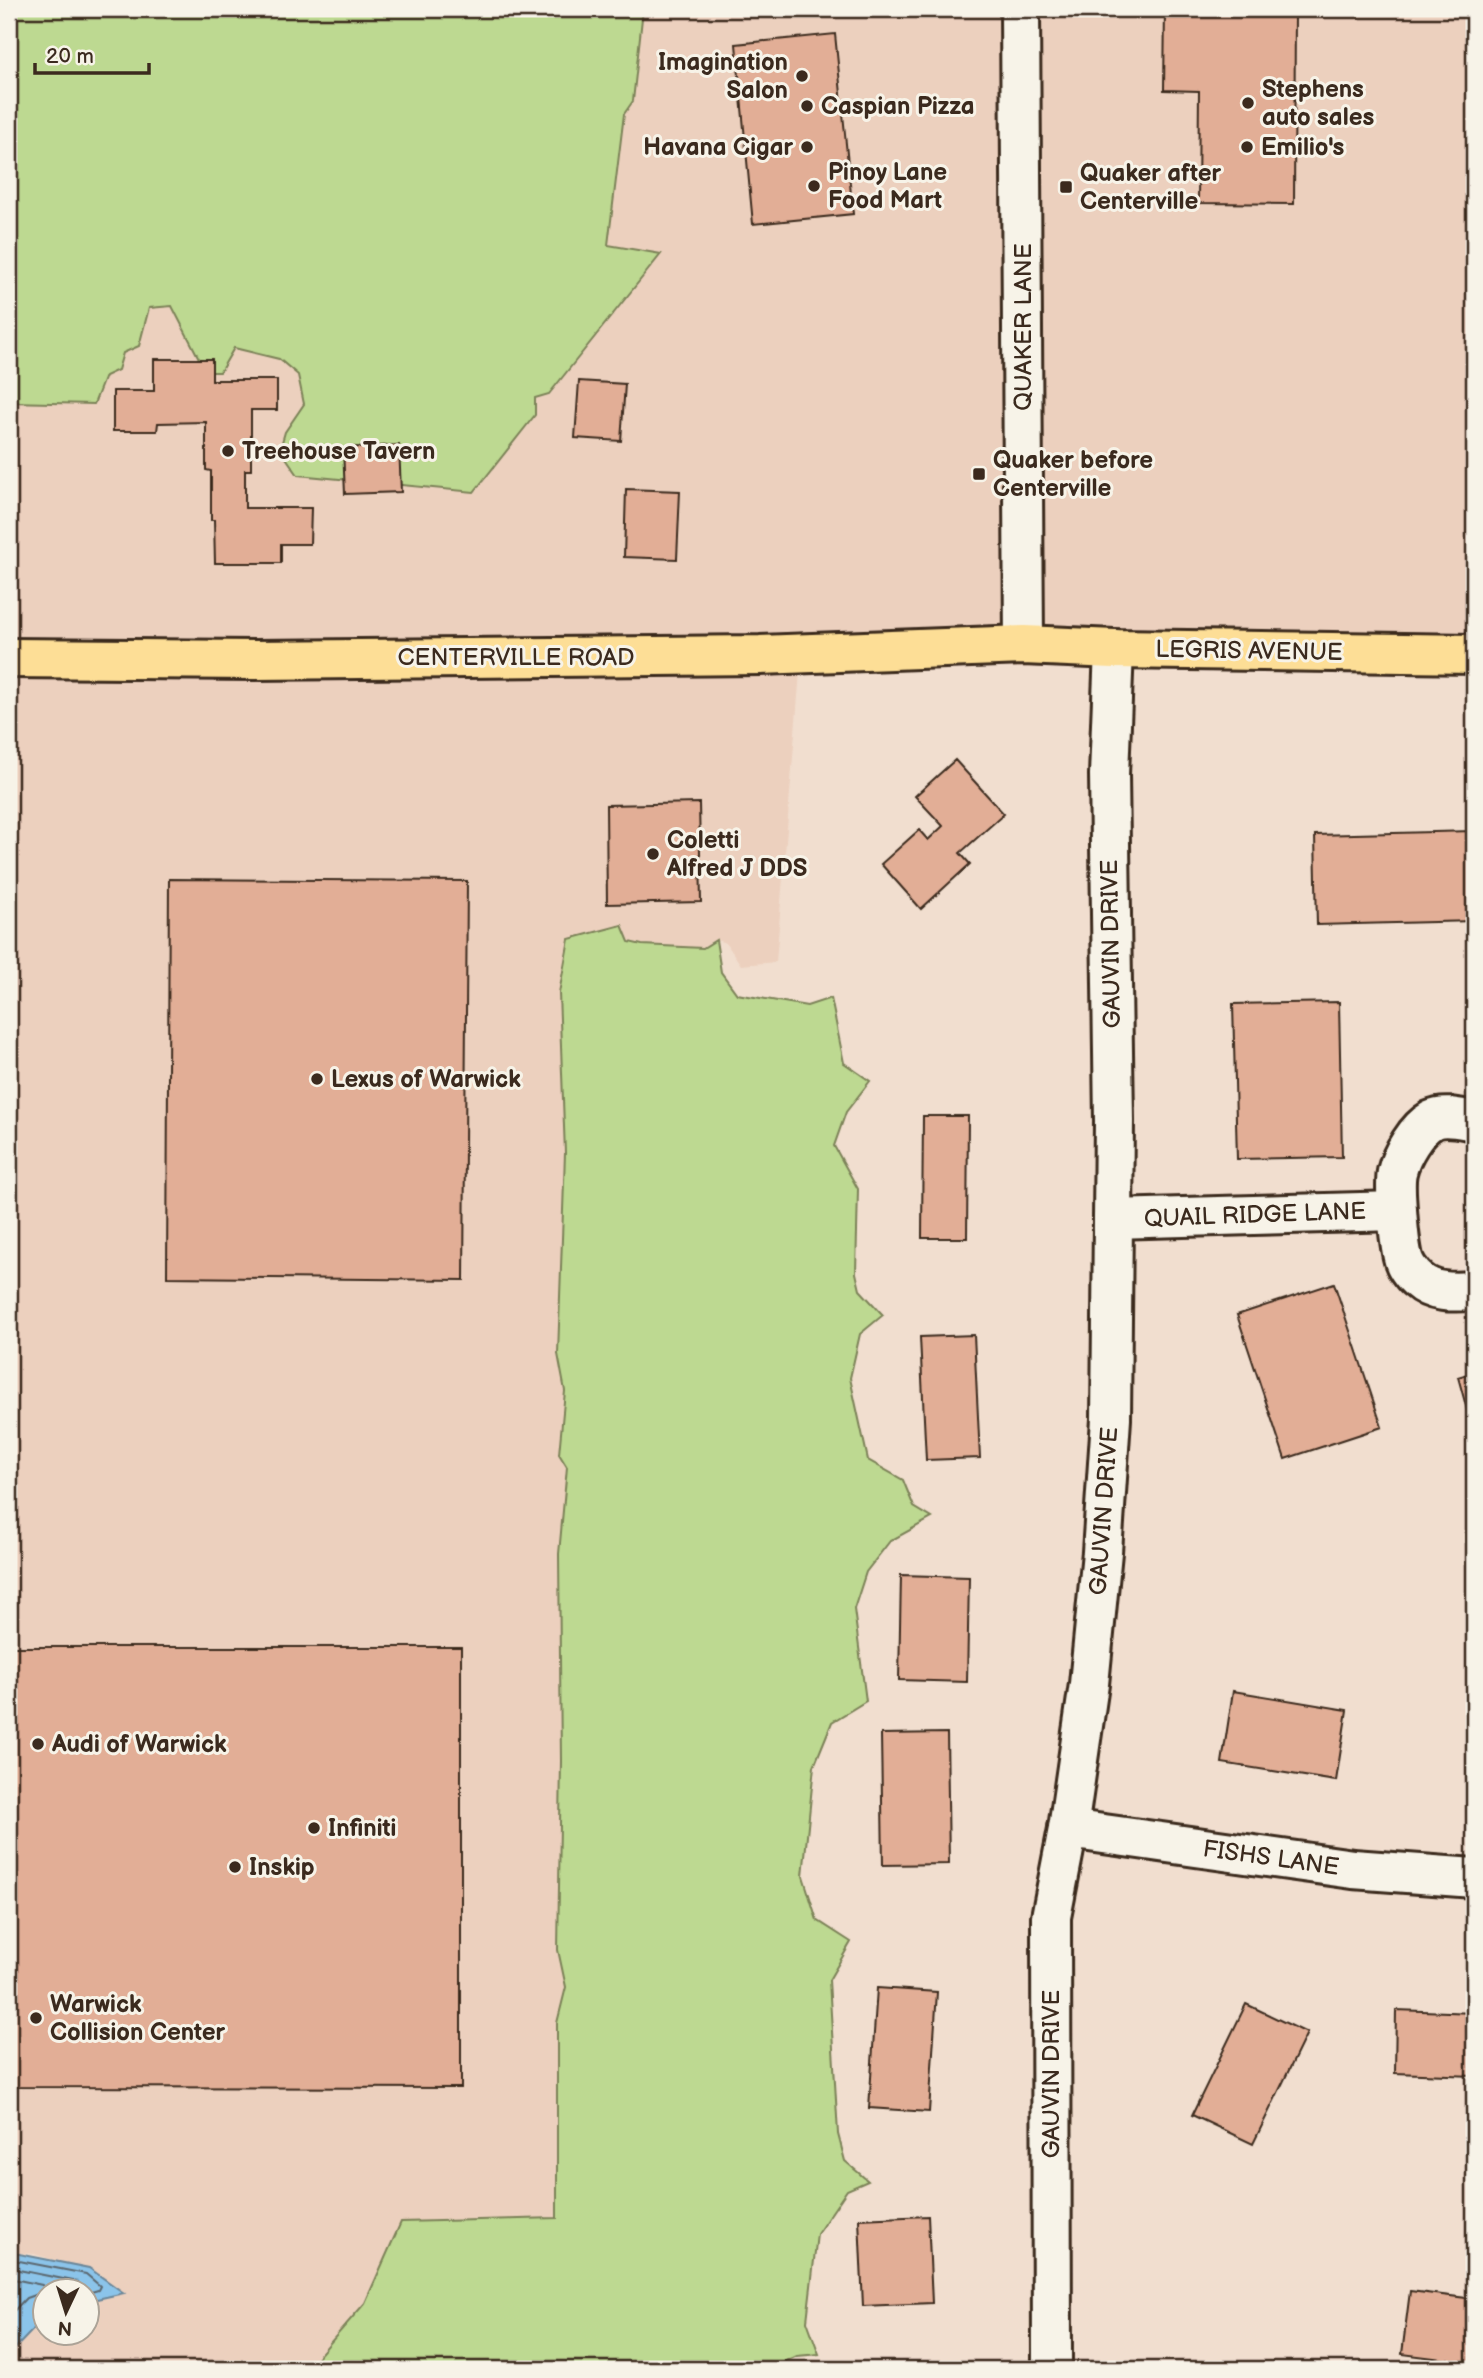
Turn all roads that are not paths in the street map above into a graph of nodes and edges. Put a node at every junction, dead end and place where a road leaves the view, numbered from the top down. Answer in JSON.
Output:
{"nodes":[{"id":1,"x":1020,"y":9,"type":"edge"},
{"id":2,"x":1024,"y":645,"type":"junction"},
{"id":3,"x":1114,"y":649,"type":"junction"},
{"id":4,"x":1474,"y":654,"type":"edge"},
{"id":5,"x":9,"y":658,"type":"edge"},
{"id":6,"x":1474,"y":1121,"type":"edge"},
{"id":7,"x":1397,"y":1211,"type":"junction"},
{"id":8,"x":1113,"y":1219,"type":"junction"},
{"id":9,"x":1474,"y":1291,"type":"edge"},
{"id":10,"x":1068,"y":1829,"type":"junction"},
{"id":11,"x":1474,"y":1878,"type":"edge"},
{"id":12,"x":1052,"y":2369,"type":"edge"}],
"edges":[{"from":1,"to":2,"type":"street","name":"QUAKER LANE"},
{"from":2,"to":3,"type":"main road","name":"LEGRIS AVENUE"},
{"from":2,"to":5,"type":"main road","name":"CENTERVILLE ROAD"},
{"from":3,"to":4,"type":"main road","name":"LEGRIS AVENUE"},
{"from":3,"to":8,"type":"street","name":"GAUVIN DRIVE"},
{"from":6,"to":7,"type":"street","name":"QUAIL RIDGE LANE"},
{"from":7,"to":8,"type":"street","name":"QUAIL RIDGE LANE"},
{"from":7,"to":9,"type":"street","name":"QUAIL RIDGE LANE"},
{"from":8,"to":10,"type":"street","name":"GAUVIN DRIVE"},
{"from":10,"to":11,"type":"street","name":"FISHS LANE"},
{"from":10,"to":12,"type":"street","name":"GAUVIN DRIVE"}]}
